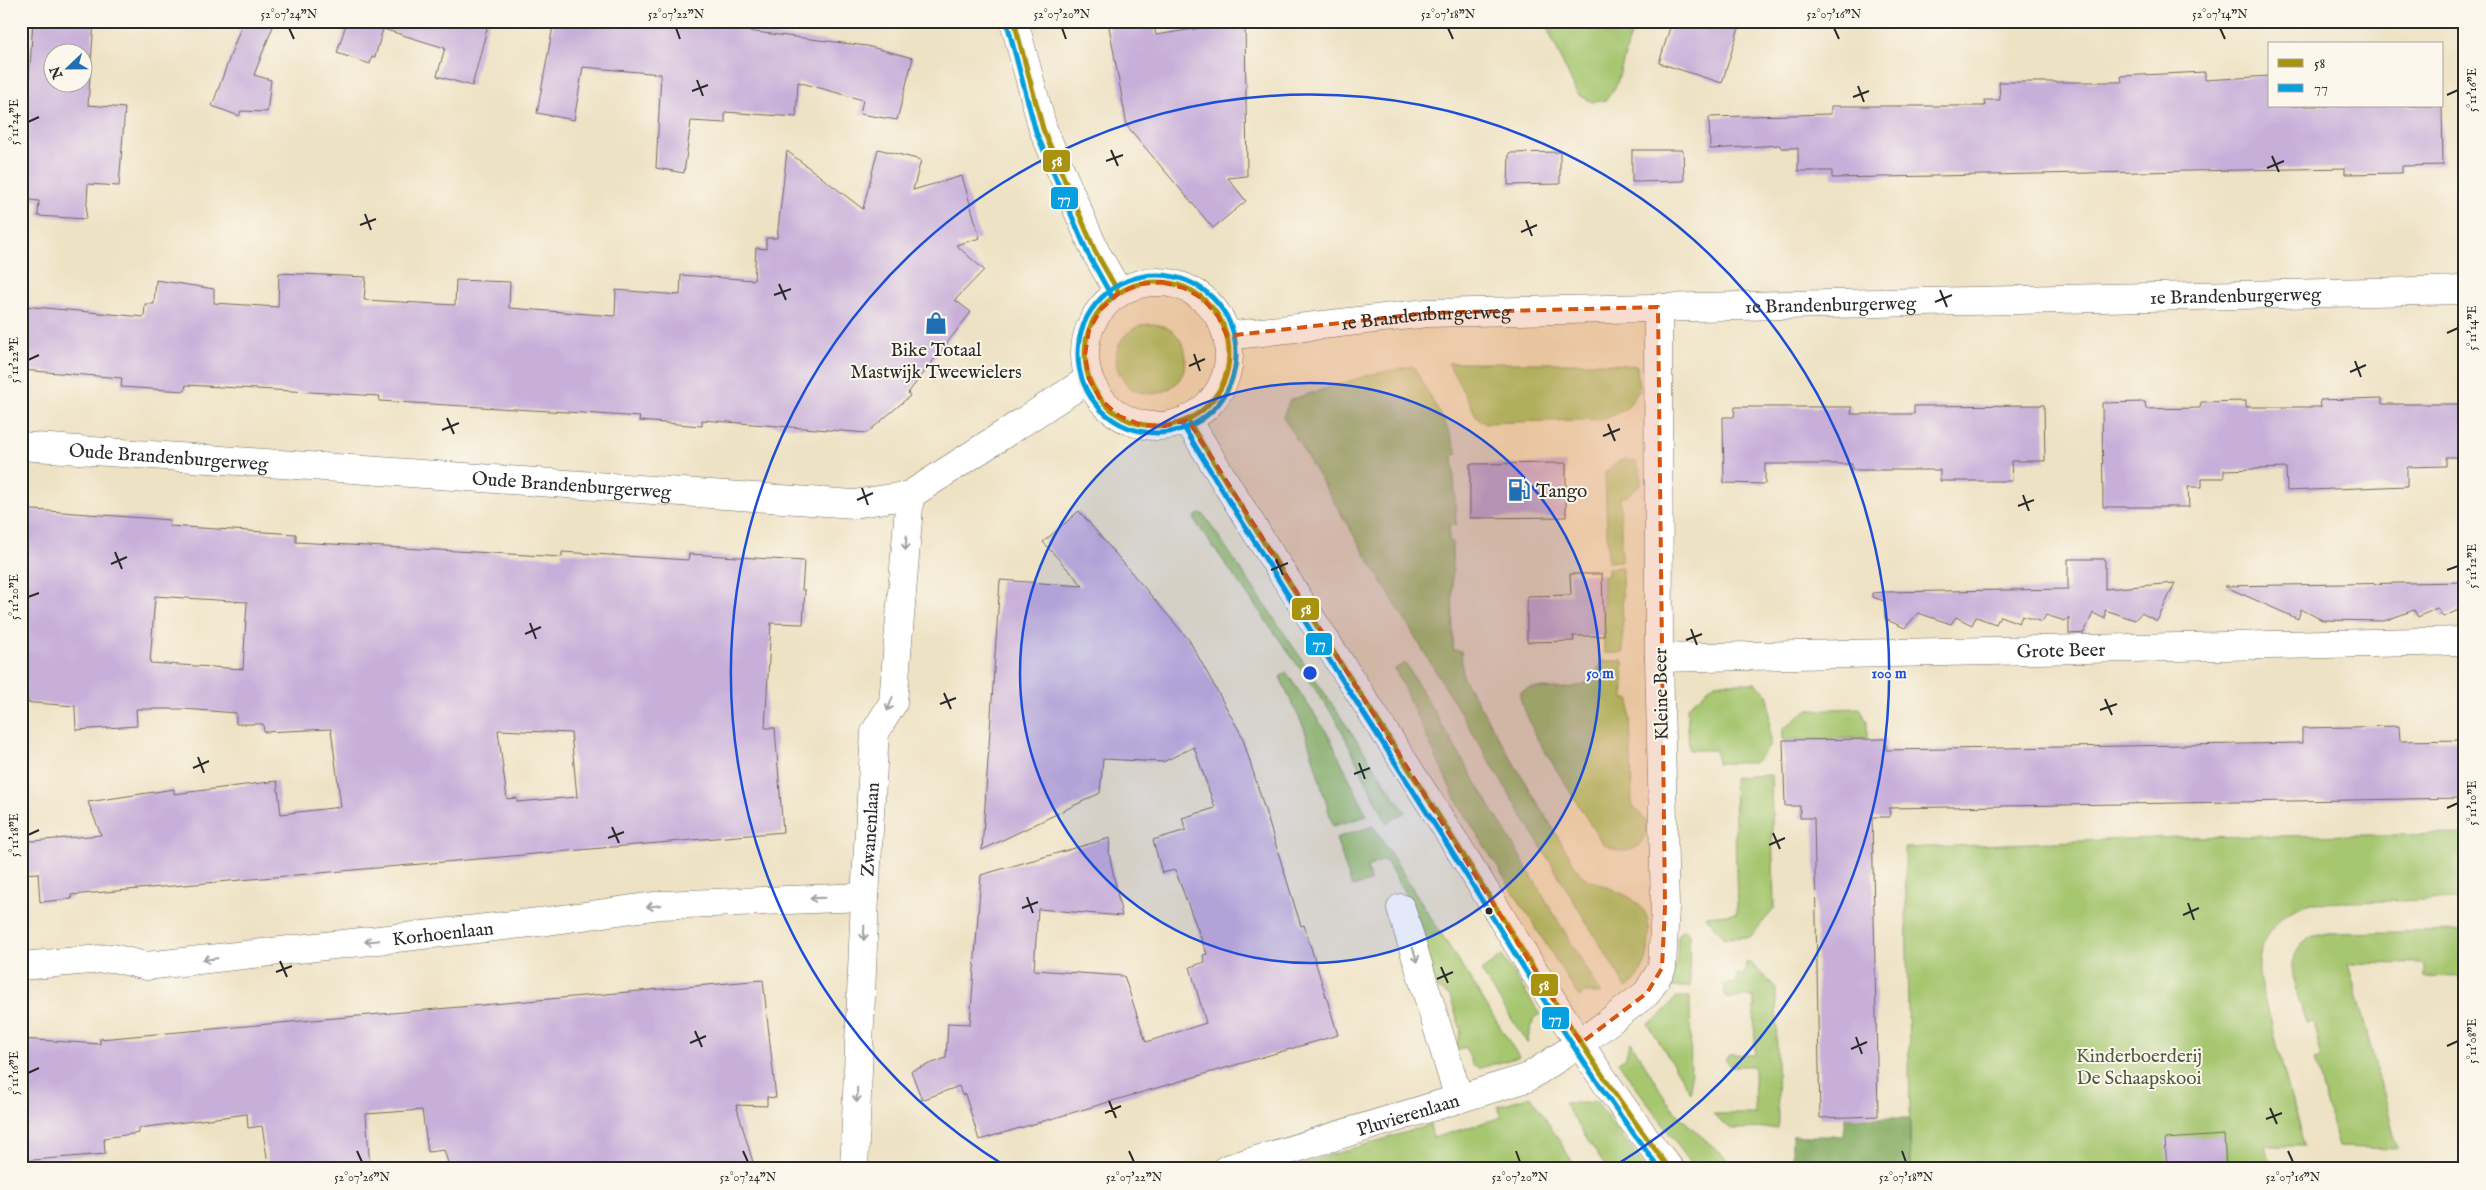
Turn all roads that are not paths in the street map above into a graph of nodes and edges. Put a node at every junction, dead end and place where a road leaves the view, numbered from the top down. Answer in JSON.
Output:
{"nodes":[{"id":1,"x":1014,"y":21,"type":"edge"},
{"id":2,"x":2465,"y":290,"type":"edge"},
{"id":3,"x":1119,"y":293,"type":"junction"},
{"id":4,"x":1658,"y":307,"type":"junction"},
{"id":5,"x":1227,"y":336,"type":"junction"},
{"id":6,"x":1089,"y":379,"type":"junction"},
{"id":7,"x":1188,"y":420,"type":"junction"},
{"id":8,"x":21,"y":446,"type":"edge"},
{"id":9,"x":910,"y":495,"type":"junction"},
{"id":10,"x":2465,"y":641,"type":"edge"},
{"id":11,"x":1659,"y":658,"type":"junction"},
{"id":12,"x":865,"y":897,"type":"junction"},
{"id":13,"x":1401,"y":908,"type":"dead end"},
{"id":14,"x":21,"y":966,"type":"edge"},
{"id":15,"x":1581,"y":1044,"type":"junction"},
{"id":16,"x":1459,"y":1099,"type":"junction"},
{"id":17,"x":854,"y":1169,"type":"edge"},
{"id":18,"x":1227,"y":1169,"type":"edge"},
{"id":19,"x":1670,"y":1169,"type":"edge"}],
"edges":[{"from":1,"to":3,"type":"street"},
{"from":2,"to":4,"type":"street","name":"1e Brandenburgerweg"},
{"from":3,"to":5,"type":"street"},
{"from":3,"to":6,"type":"street"},
{"from":4,"to":5,"type":"street","name":"1e Brandenburgerweg"},
{"from":4,"to":11,"type":"street","name":"Kleine Beer"},
{"from":5,"to":7,"type":"street"},
{"from":6,"to":7,"type":"street"},
{"from":6,"to":9,"type":"street","name":"Oude Brandenburgerweg"},
{"from":7,"to":15,"type":"street"},
{"from":8,"to":9,"type":"street","name":"Oude Brandenburgerweg"},
{"from":9,"to":12,"type":"street","name":"Zwanenlaan","one_way":true},
{"from":10,"to":11,"type":"street","name":"Grote Beer"},
{"from":11,"to":15,"type":"street","name":"Kleine Beer"},
{"from":12,"to":14,"type":"street","name":"Korhoenlaan","one_way":true},
{"from":12,"to":17,"type":"street","name":"Zwanenlaan","one_way":true},
{"from":13,"to":16,"type":"street","one_way":true},
{"from":15,"to":16,"type":"street","name":"Pluvierenlaan"},
{"from":15,"to":19,"type":"street"},
{"from":16,"to":18,"type":"street","name":"Pluvierenlaan"}]}
